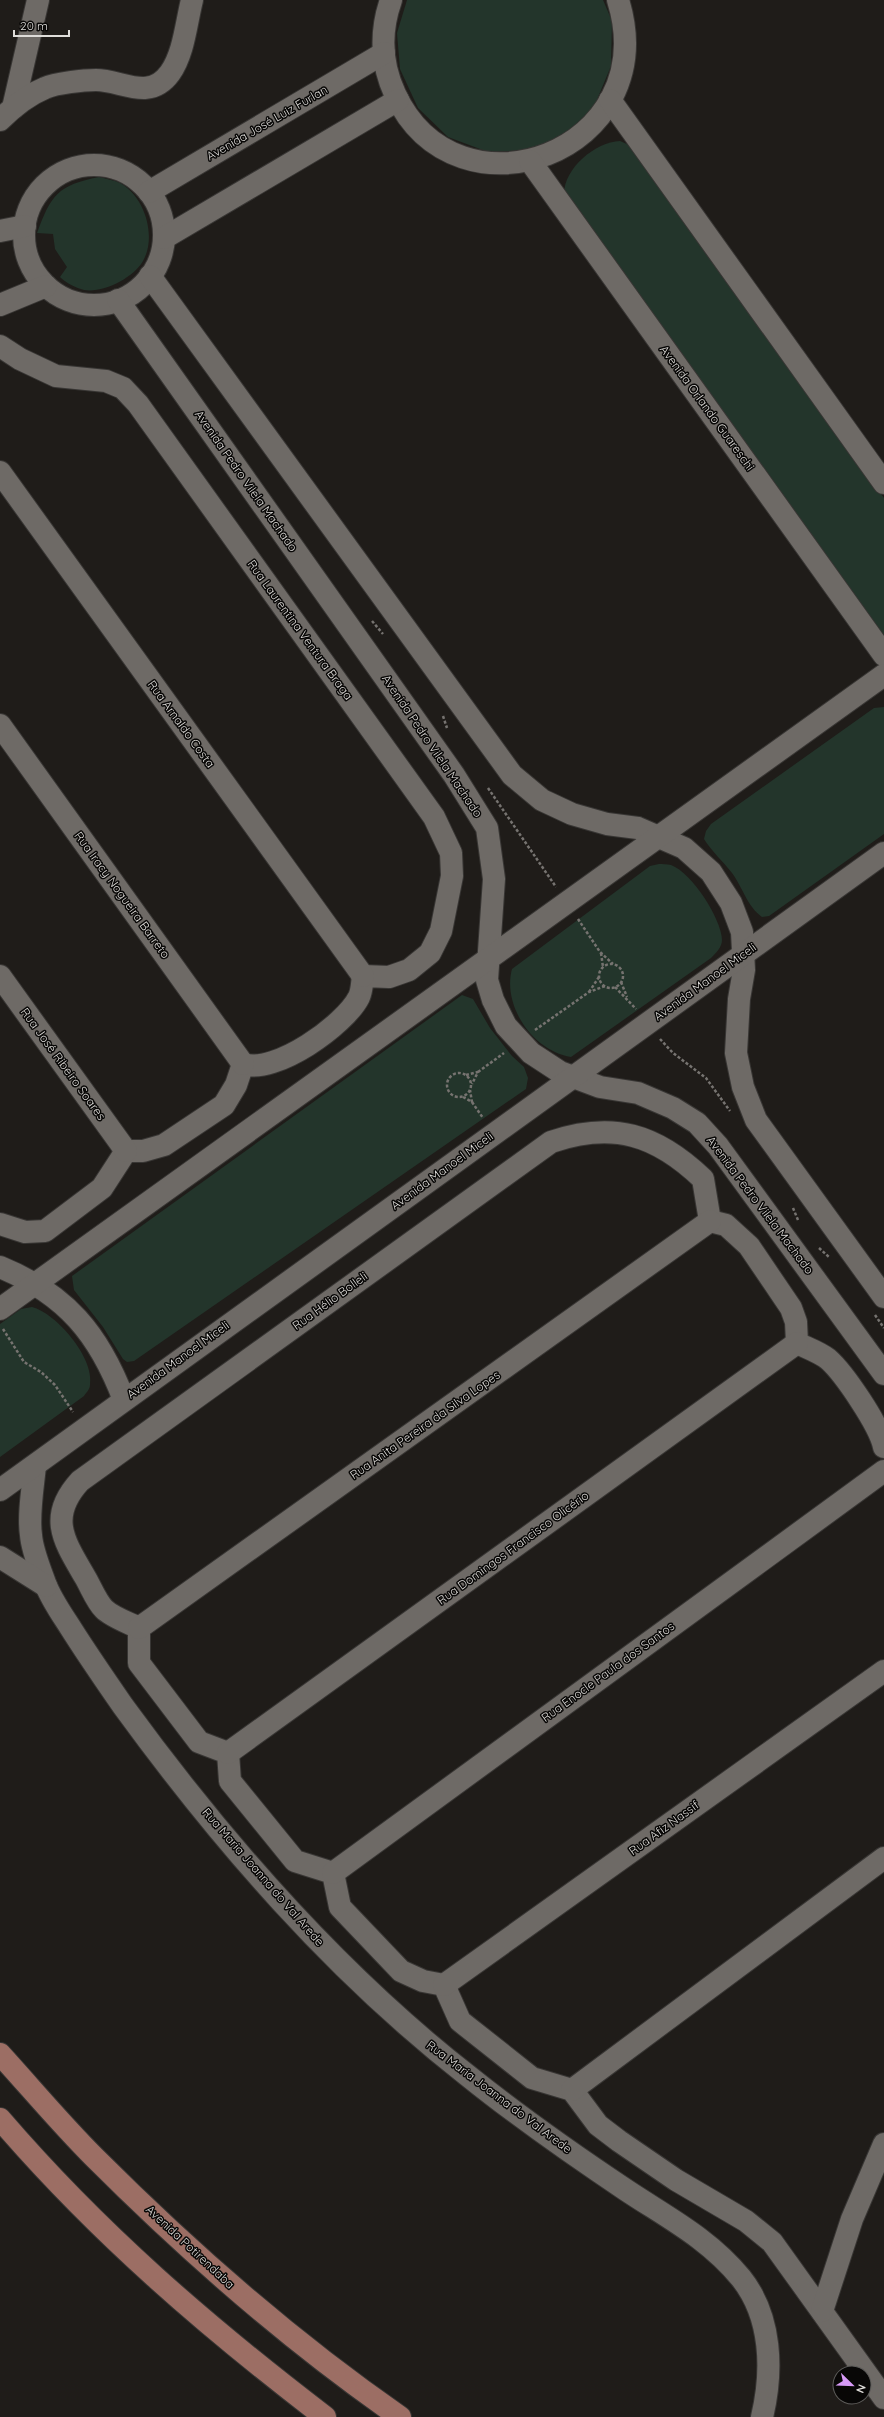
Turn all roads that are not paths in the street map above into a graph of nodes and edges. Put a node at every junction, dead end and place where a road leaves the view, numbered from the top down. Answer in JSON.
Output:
{"nodes":[{"id":1,"x":38,"y":0,"type":"edge"},
{"id":2,"x":192,"y":0,"type":"edge"},
{"id":3,"x":391,"y":0,"type":"edge"},
{"id":4,"x":618,"y":0,"type":"edge"},
{"id":5,"x":384,"y":53,"type":"junction"},
{"id":6,"x":398,"y":100,"type":"junction"},
{"id":7,"x":610,"y":100,"type":"junction"},
{"id":8,"x":6,"y":114,"type":"edge"},
{"id":9,"x":530,"y":161,"type":"junction"},
{"id":10,"x":149,"y":192,"type":"junction"},
{"id":11,"x":25,"y":226,"type":"junction"},
{"id":12,"x":0,"y":231,"type":"edge"},
{"id":13,"x":164,"y":238,"type":"junction"},
{"id":14,"x":150,"y":276,"type":"junction"},
{"id":15,"x":46,"y":286,"type":"junction"},
{"id":16,"x":118,"y":300,"type":"junction"},
{"id":17,"x":0,"y":305,"type":"edge"},
{"id":18,"x":0,"y":346,"type":"edge"},
{"id":19,"x":0,"y":472,"type":"edge"},
{"id":20,"x":884,"y":483,"type":"edge"},
{"id":21,"x":884,"y":655,"type":"edge"},
{"id":22,"x":884,"y":675,"type":"edge"},
{"id":23,"x":0,"y":725,"type":"edge"},
{"id":24,"x":660,"y":837,"type":"junction"},
{"id":25,"x":884,"y":853,"type":"edge"},
{"id":26,"x":743,"y":954,"type":"junction"},
{"id":27,"x":488,"y":962,"type":"junction"},
{"id":28,"x":0,"y":976,"type":"edge"},
{"id":29,"x":363,"y":976,"type":"junction"},
{"id":30,"x":243,"y":1064,"type":"junction"},
{"id":31,"x":573,"y":1077,"type":"junction"},
{"id":32,"x":126,"y":1151,"type":"junction"},
{"id":33,"x":710,"y":1221,"type":"junction"},
{"id":34,"x":5,"y":1226,"type":"edge"},
{"id":35,"x":0,"y":1267,"type":"edge"},
{"id":36,"x":36,"y":1284,"type":"junction"},
{"id":37,"x":884,"y":1297,"type":"edge"},
{"id":38,"x":0,"y":1309,"type":"edge"},
{"id":39,"x":797,"y":1343,"type":"junction"},
{"id":40,"x":884,"y":1374,"type":"edge"},
{"id":41,"x":124,"y":1400,"type":"junction"},
{"id":42,"x":884,"y":1447,"type":"edge"},
{"id":43,"x":35,"y":1466,"type":"junction"},
{"id":44,"x":884,"y":1471,"type":"edge"},
{"id":45,"x":0,"y":1490,"type":"edge"},
{"id":46,"x":0,"y":1557,"type":"edge"},
{"id":47,"x":46,"y":1586,"type":"junction"},
{"id":48,"x":139,"y":1628,"type":"junction"},
{"id":49,"x":884,"y":1671,"type":"edge"},
{"id":50,"x":228,"y":1753,"type":"junction"},
{"id":51,"x":884,"y":1858,"type":"edge"},
{"id":52,"x":333,"y":1873,"type":"junction"},
{"id":53,"x":444,"y":1985,"type":"junction"},
{"id":54,"x":0,"y":2054,"type":"edge"},
{"id":55,"x":572,"y":2090,"type":"junction"},
{"id":56,"x":0,"y":2119,"type":"edge"},
{"id":57,"x":884,"y":2144,"type":"edge"},
{"id":58,"x":822,"y":2311,"type":"junction"},
{"id":59,"x":884,"y":2398,"type":"edge"},
{"id":60,"x":325,"y":2417,"type":"edge"},
{"id":61,"x":400,"y":2417,"type":"edge"},
{"id":62,"x":762,"y":2417,"type":"edge"}],
"edges":[{"from":1,"to":8,"type":"street"},
{"from":2,"to":8,"type":"street"},
{"from":3,"to":5,"type":"street"},
{"from":4,"to":7,"type":"street"},
{"from":5,"to":6,"type":"street"},
{"from":5,"to":10,"type":"street","name":"Avenida José Luiz Furlan"},
{"from":6,"to":9,"type":"street"},
{"from":6,"to":13,"type":"street"},
{"from":7,"to":9,"type":"street"},
{"from":7,"to":20,"type":"street"},
{"from":9,"to":21,"type":"street","name":"Avenida Orlando Guareschi"},
{"from":10,"to":11,"type":"street"},
{"from":10,"to":13,"type":"street"},
{"from":11,"to":12,"type":"street"},
{"from":11,"to":15,"type":"street"},
{"from":13,"to":14,"type":"street"},
{"from":14,"to":16,"type":"street"},
{"from":14,"to":24,"type":"street"},
{"from":15,"to":16,"type":"street"},
{"from":15,"to":17,"type":"street"},
{"from":16,"to":27,"type":"street","name":"Avenida Pedro Vilela Machado"},
{"from":18,"to":29,"type":"street","name":"Rua Laurentina Ventura Braga"},
{"from":19,"to":29,"type":"street","name":"Rua Arnaldo Costa"},
{"from":22,"to":24,"type":"street"},
{"from":23,"to":30,"type":"street","name":"Rua Iracy Nogueira Barreto"},
{"from":24,"to":26,"type":"street"},
{"from":24,"to":27,"type":"street"},
{"from":25,"to":26,"type":"street","name":"Avenida Manoel Miceli"},
{"from":26,"to":31,"type":"street","name":"Avenida Manoel Miceli"},
{"from":26,"to":37,"type":"street"},
{"from":27,"to":31,"type":"street","name":"Avenida Pedro Vilela Machado"},
{"from":27,"to":36,"type":"street"},
{"from":28,"to":32,"type":"street","name":"Rua José Ribeiro Soares"},
{"from":29,"to":30,"type":"street"},
{"from":30,"to":32,"type":"street"},
{"from":31,"to":40,"type":"street","name":"Avenida Pedro Vilela Machado"},
{"from":31,"to":41,"type":"street","name":"Avenida Manoel Miceli"},
{"from":32,"to":34,"type":"street"},
{"from":33,"to":39,"type":"street"},
{"from":33,"to":48,"type":"street","name":"Rua Anita Pereira da Silva Lopes"},
{"from":33,"to":48,"type":"street","name":"Rua Hélio Bolleli"},
{"from":35,"to":36,"type":"street"},
{"from":36,"to":38,"type":"street"},
{"from":36,"to":41,"type":"street"},
{"from":39,"to":42,"type":"street"},
{"from":39,"to":50,"type":"street","name":"Rua Domingos Francisco Olicério"},
{"from":41,"to":43,"type":"street","name":"Avenida Manoel Miceli"},
{"from":43,"to":45,"type":"street","name":"Avenida Manoel Miceli"},
{"from":43,"to":47,"type":"street","name":"Rua Maria Joanna do Val Arede"},
{"from":44,"to":52,"type":"street","name":"Rua Enocle Paula dos Santos"},
{"from":46,"to":47,"type":"street","name":"Rua Maria Joanna do Val Arede"},
{"from":47,"to":62,"type":"street","name":"Rua Maria Joanna do Val Arede"},
{"from":48,"to":50,"type":"street"},
{"from":49,"to":53,"type":"street","name":"Rua Afiz Nassif"},
{"from":50,"to":52,"type":"street"},
{"from":51,"to":55,"type":"street"},
{"from":52,"to":53,"type":"street"},
{"from":53,"to":55,"type":"street"},
{"from":54,"to":61,"type":"main road","name":"Avenida Potirendaba"},
{"from":55,"to":58,"type":"street"},
{"from":56,"to":60,"type":"main road"},
{"from":57,"to":58,"type":"street"},
{"from":58,"to":59,"type":"street"}]}
